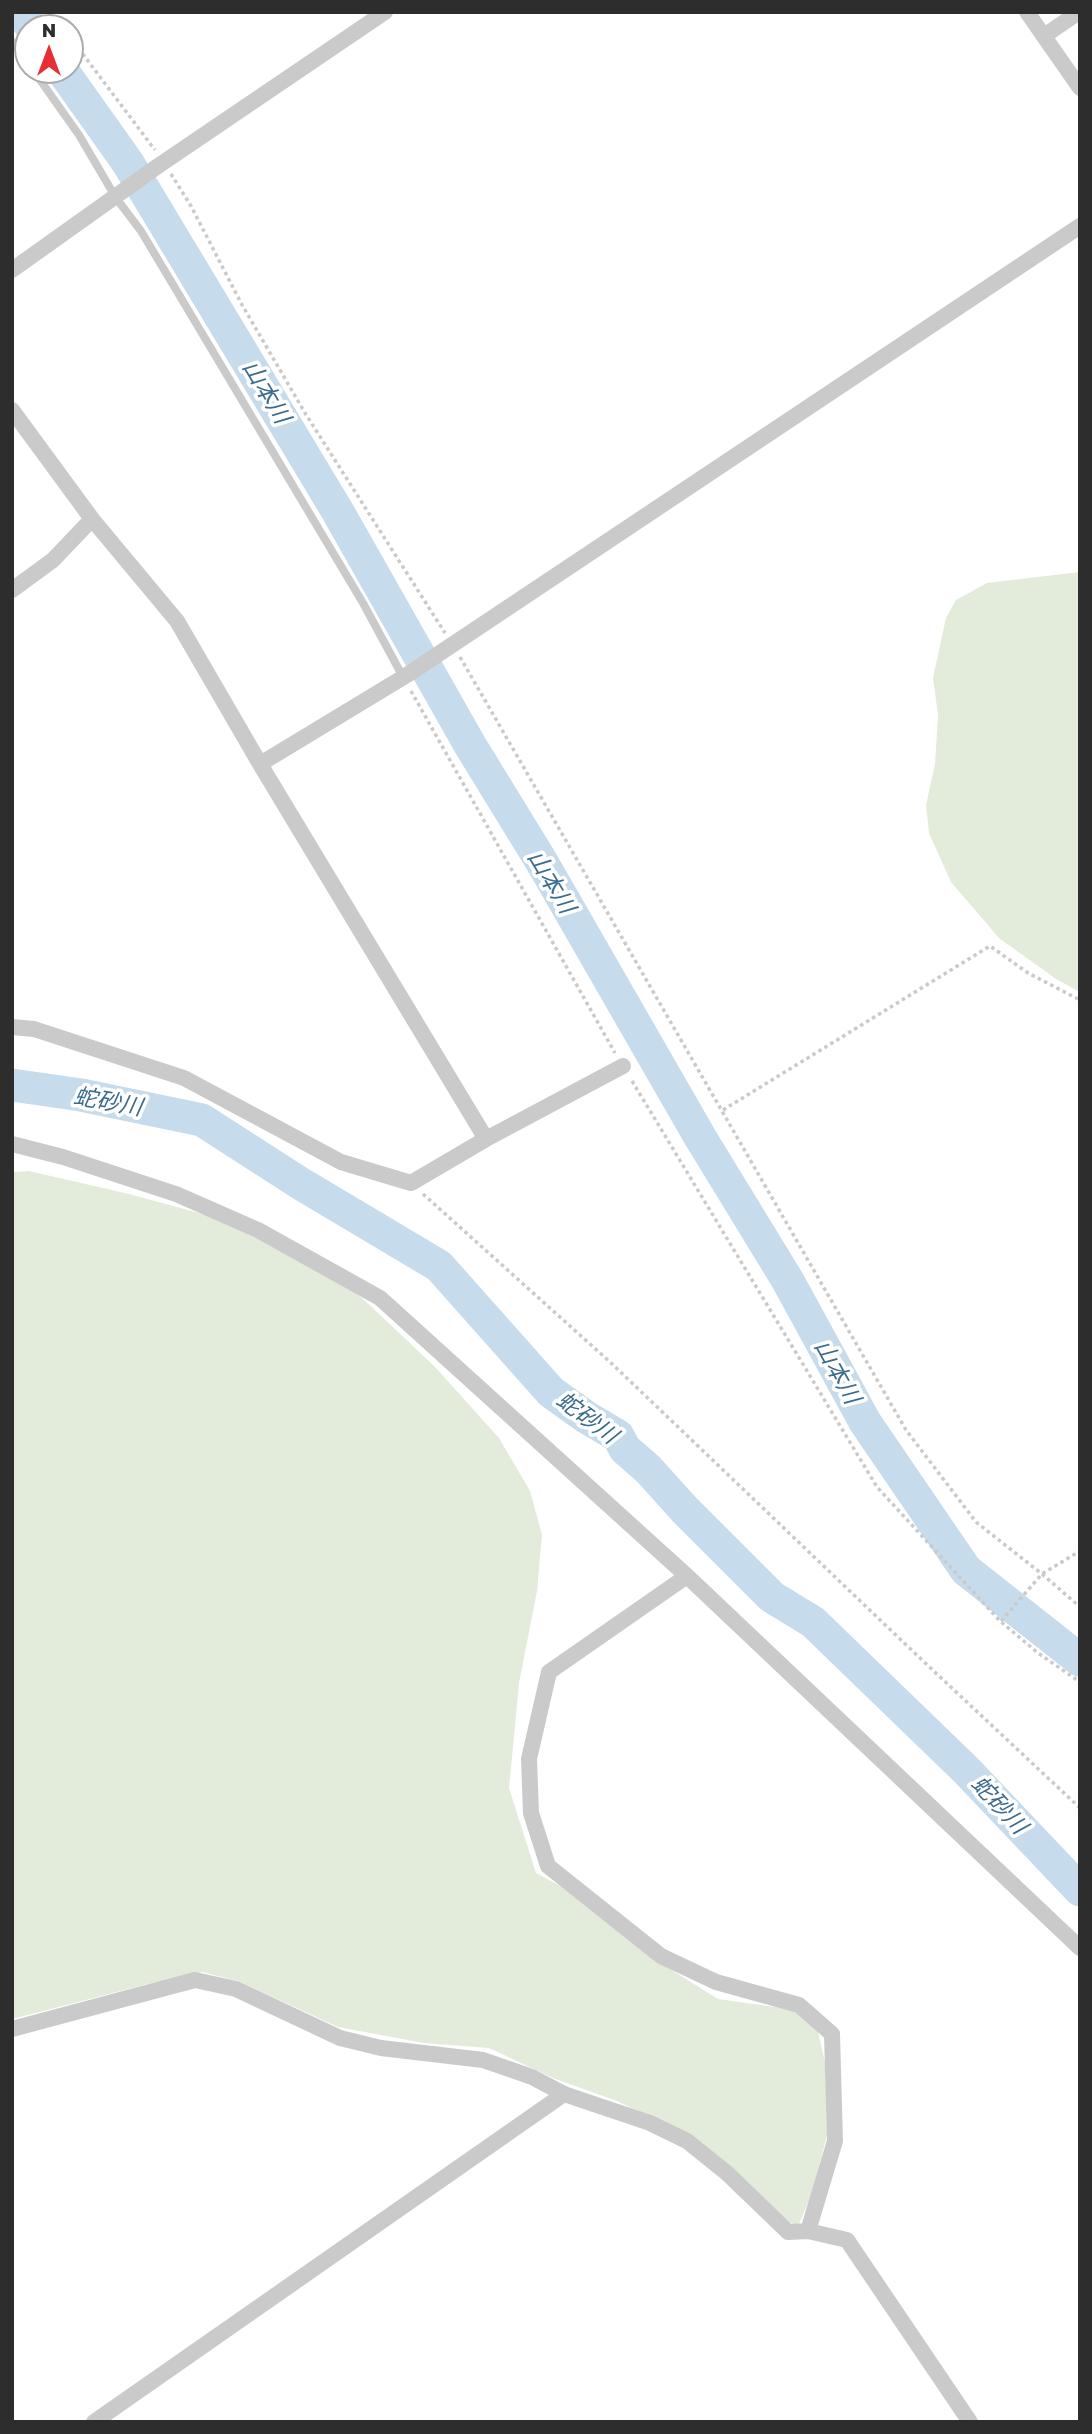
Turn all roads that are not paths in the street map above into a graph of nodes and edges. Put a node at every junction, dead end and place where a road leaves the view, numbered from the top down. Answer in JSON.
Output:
{"nodes":[{"id":1,"x":385,"y":12,"type":"edge"},
{"id":2,"x":1027,"y":12,"type":"edge"},
{"id":3,"x":1079,"y":12,"type":"edge"},
{"id":4,"x":1044,"y":36,"type":"junction"},
{"id":5,"x":43,"y":84,"type":"edge"},
{"id":6,"x":1080,"y":88,"type":"edge"},
{"id":7,"x":119,"y":196,"type":"junction"},
{"id":8,"x":1080,"y":226,"type":"edge"},
{"id":9,"x":12,"y":270,"type":"edge"},
{"id":10,"x":12,"y":410,"type":"edge"},
{"id":11,"x":92,"y":519,"type":"junction"},
{"id":12,"x":12,"y":590,"type":"edge"},
{"id":13,"x":405,"y":676,"type":"junction"},
{"id":14,"x":260,"y":764,"type":"junction"},
{"id":15,"x":12,"y":1027,"type":"edge"},
{"id":16,"x":622,"y":1066,"type":"road end"},
{"id":17,"x":486,"y":1139,"type":"junction"},
{"id":18,"x":12,"y":1144,"type":"edge"},
{"id":19,"x":687,"y":1576,"type":"junction"},
{"id":20,"x":1080,"y":1948,"type":"edge"},
{"id":21,"x":12,"y":2029,"type":"edge"},
{"id":22,"x":565,"y":2094,"type":"junction"},
{"id":23,"x":808,"y":2231,"type":"junction"},
{"id":24,"x":94,"y":2422,"type":"edge"},
{"id":25,"x":970,"y":2422,"type":"edge"}],
"edges":[{"from":1,"to":7,"type":"street"},
{"from":2,"to":4,"type":"street"},
{"from":3,"to":4,"type":"street"},
{"from":4,"to":6,"type":"street"},
{"from":5,"to":7,"type":"lane"},
{"from":7,"to":9,"type":"street"},
{"from":7,"to":13,"type":"lane"},
{"from":8,"to":13,"type":"street"},
{"from":10,"to":11,"type":"street"},
{"from":11,"to":12,"type":"street"},
{"from":11,"to":14,"type":"street"},
{"from":13,"to":14,"type":"street"},
{"from":14,"to":17,"type":"street"},
{"from":15,"to":17,"type":"street"},
{"from":16,"to":17,"type":"street"},
{"from":18,"to":19,"type":"street"},
{"from":19,"to":20,"type":"street"},
{"from":19,"to":23,"type":"street"},
{"from":21,"to":22,"type":"street"},
{"from":22,"to":23,"type":"street"},
{"from":22,"to":24,"type":"street"},
{"from":23,"to":25,"type":"street"}]}
